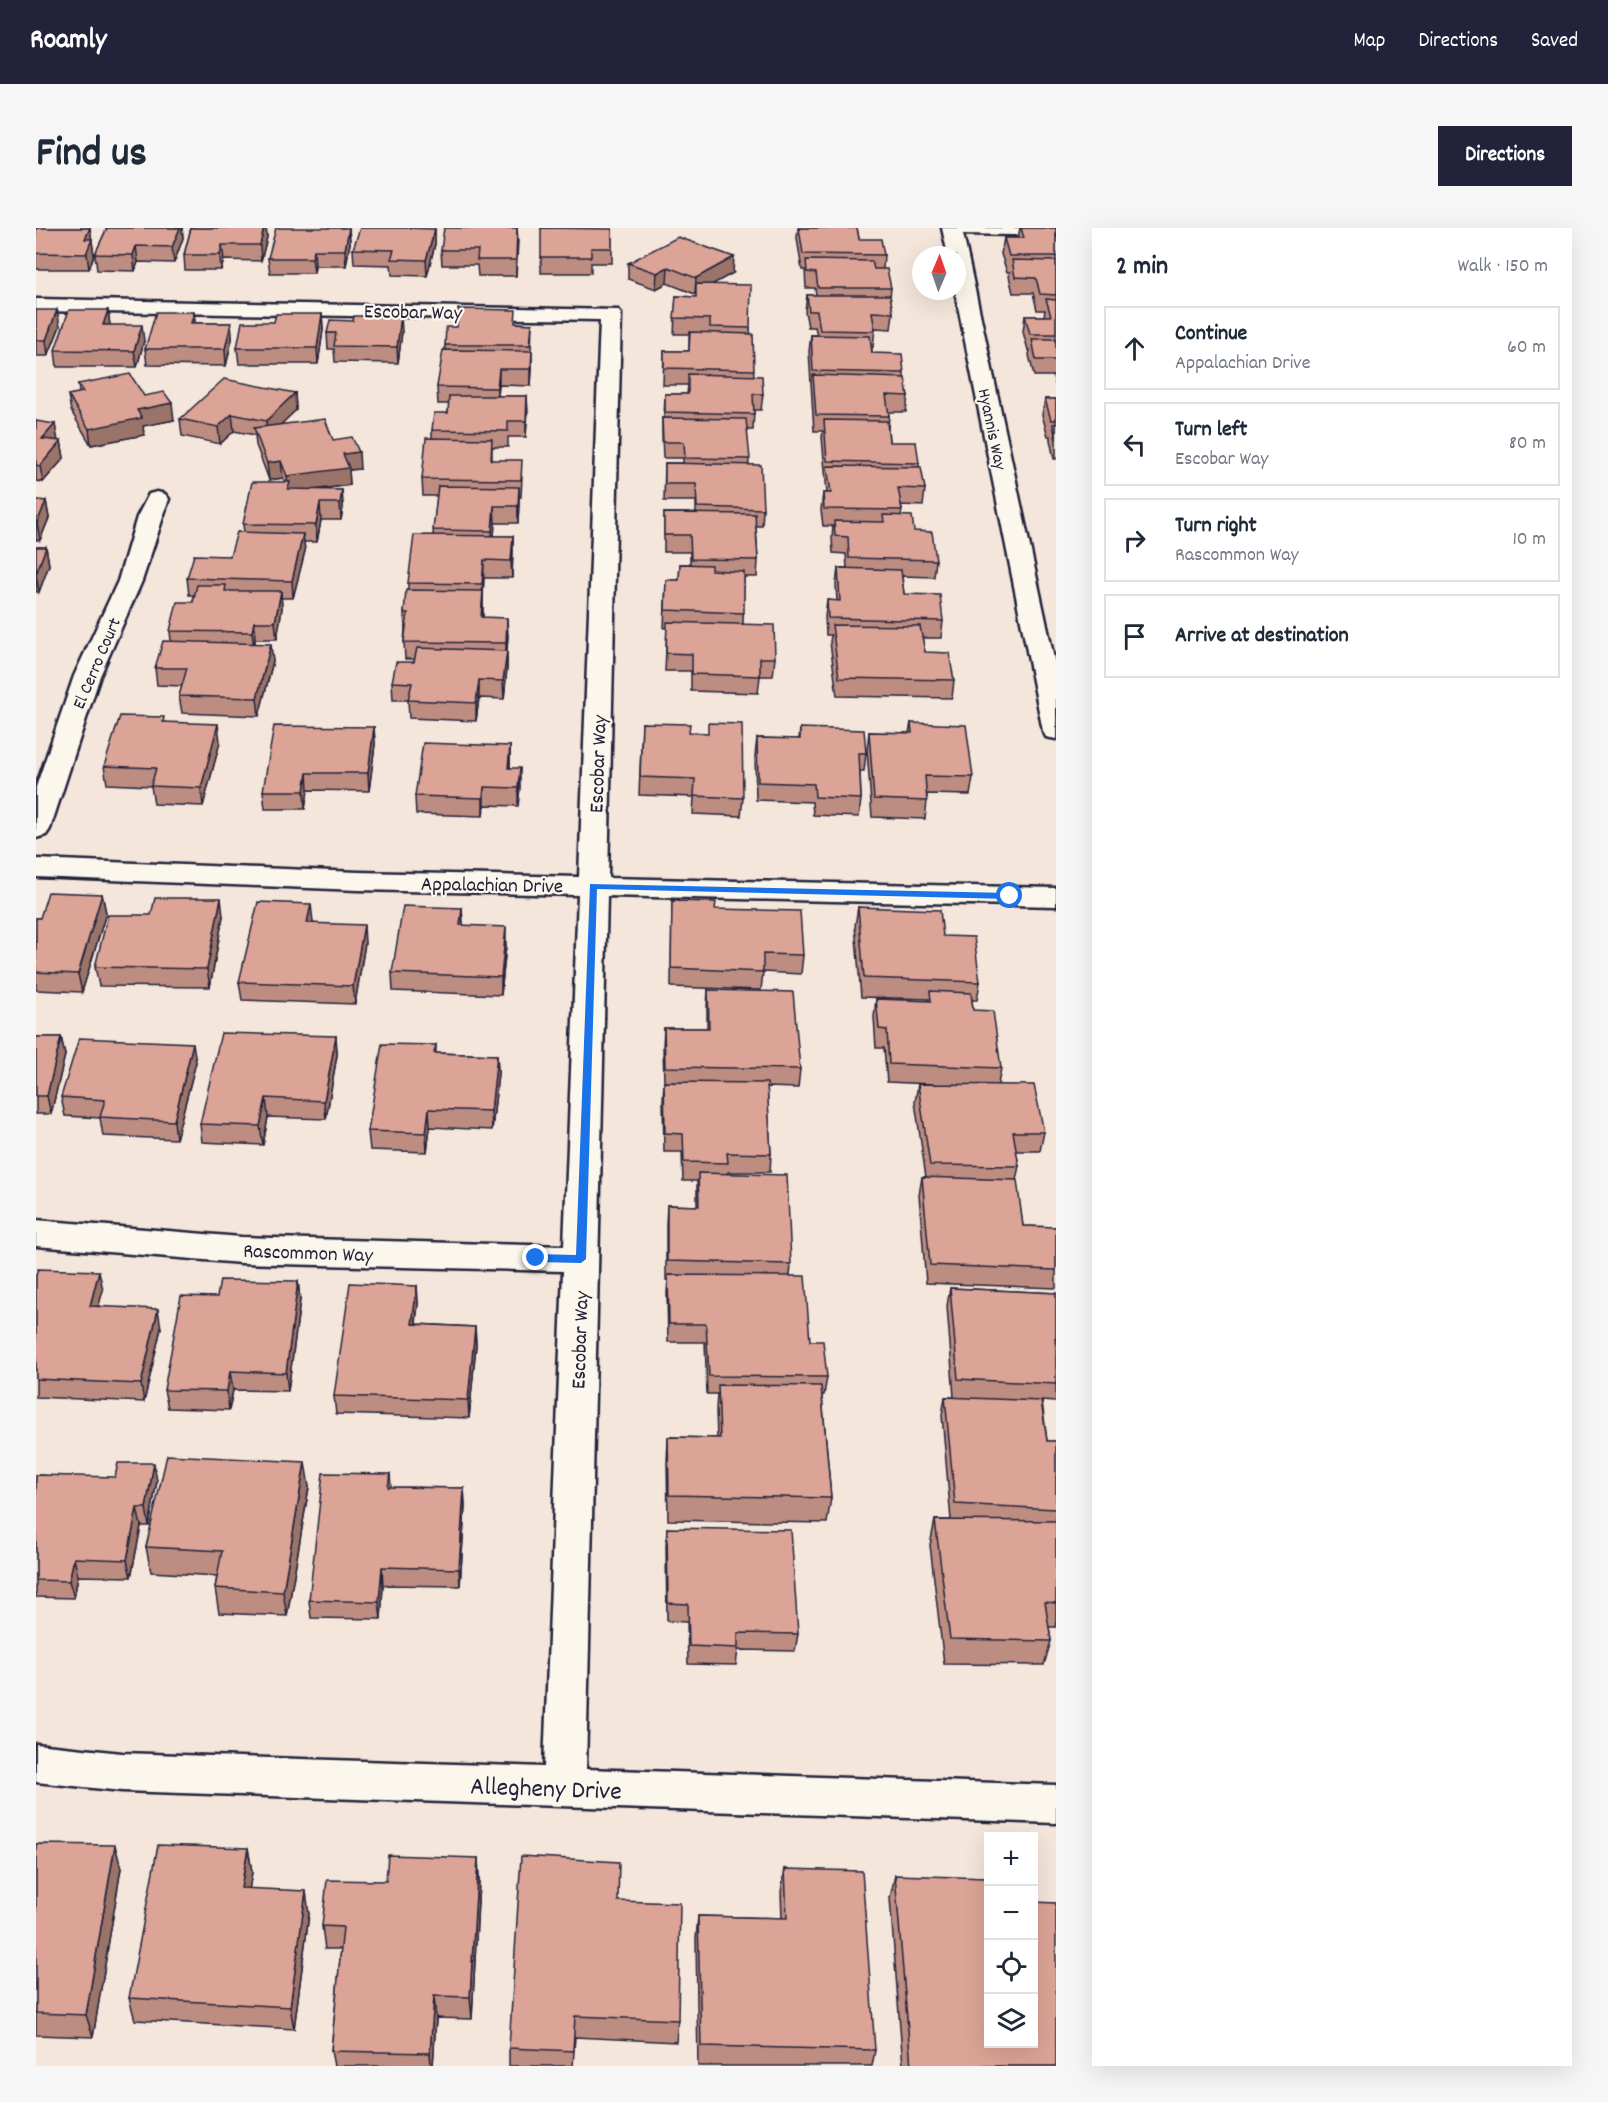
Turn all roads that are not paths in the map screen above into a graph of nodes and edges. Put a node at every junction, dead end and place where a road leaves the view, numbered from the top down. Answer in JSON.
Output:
{"nodes":[{"id":1,"x":1056,"y":230,"type":"edge"},
{"id":2,"x":36,"y":304,"type":"edge"},
{"id":3,"x":157,"y":499,"type":"dead end"},
{"id":4,"x":1051,"y":687,"type":"edge"},
{"id":5,"x":1056,"y":731,"type":"edge"},
{"id":6,"x":36,"y":829,"type":"edge"},
{"id":7,"x":36,"y":868,"type":"edge"},
{"id":8,"x":593,"y":886,"type":"junction"},
{"id":9,"x":1056,"y":897,"type":"edge"},
{"id":10,"x":36,"y":1233,"type":"edge"},
{"id":11,"x":581,"y":1259,"type":"junction"},
{"id":12,"x":36,"y":1763,"type":"edge"},
{"id":13,"x":564,"y":1788,"type":"junction"},
{"id":14,"x":1056,"y":1804,"type":"edge"}],
"edges":[{"from":1,"to":4,"type":"street","name":"Hyannis Way"},
{"from":2,"to":8,"type":"street","name":"Escobar Way"},
{"from":3,"to":6,"type":"street","name":"El Cerro Court"},
{"from":4,"to":5,"type":"street","name":"Hyannis Way"},
{"from":7,"to":8,"type":"street","name":"Appalachian Drive"},
{"from":8,"to":9,"type":"street","name":"Appalachian Drive"},
{"from":8,"to":11,"type":"street","name":"Escobar Way"},
{"from":10,"to":11,"type":"street","name":"Rascommon Way"},
{"from":11,"to":13,"type":"street","name":"Escobar Way"},
{"from":12,"to":13,"type":"street","name":"Allegheny Drive"},
{"from":13,"to":14,"type":"street","name":"Allegheny Drive"}]}
